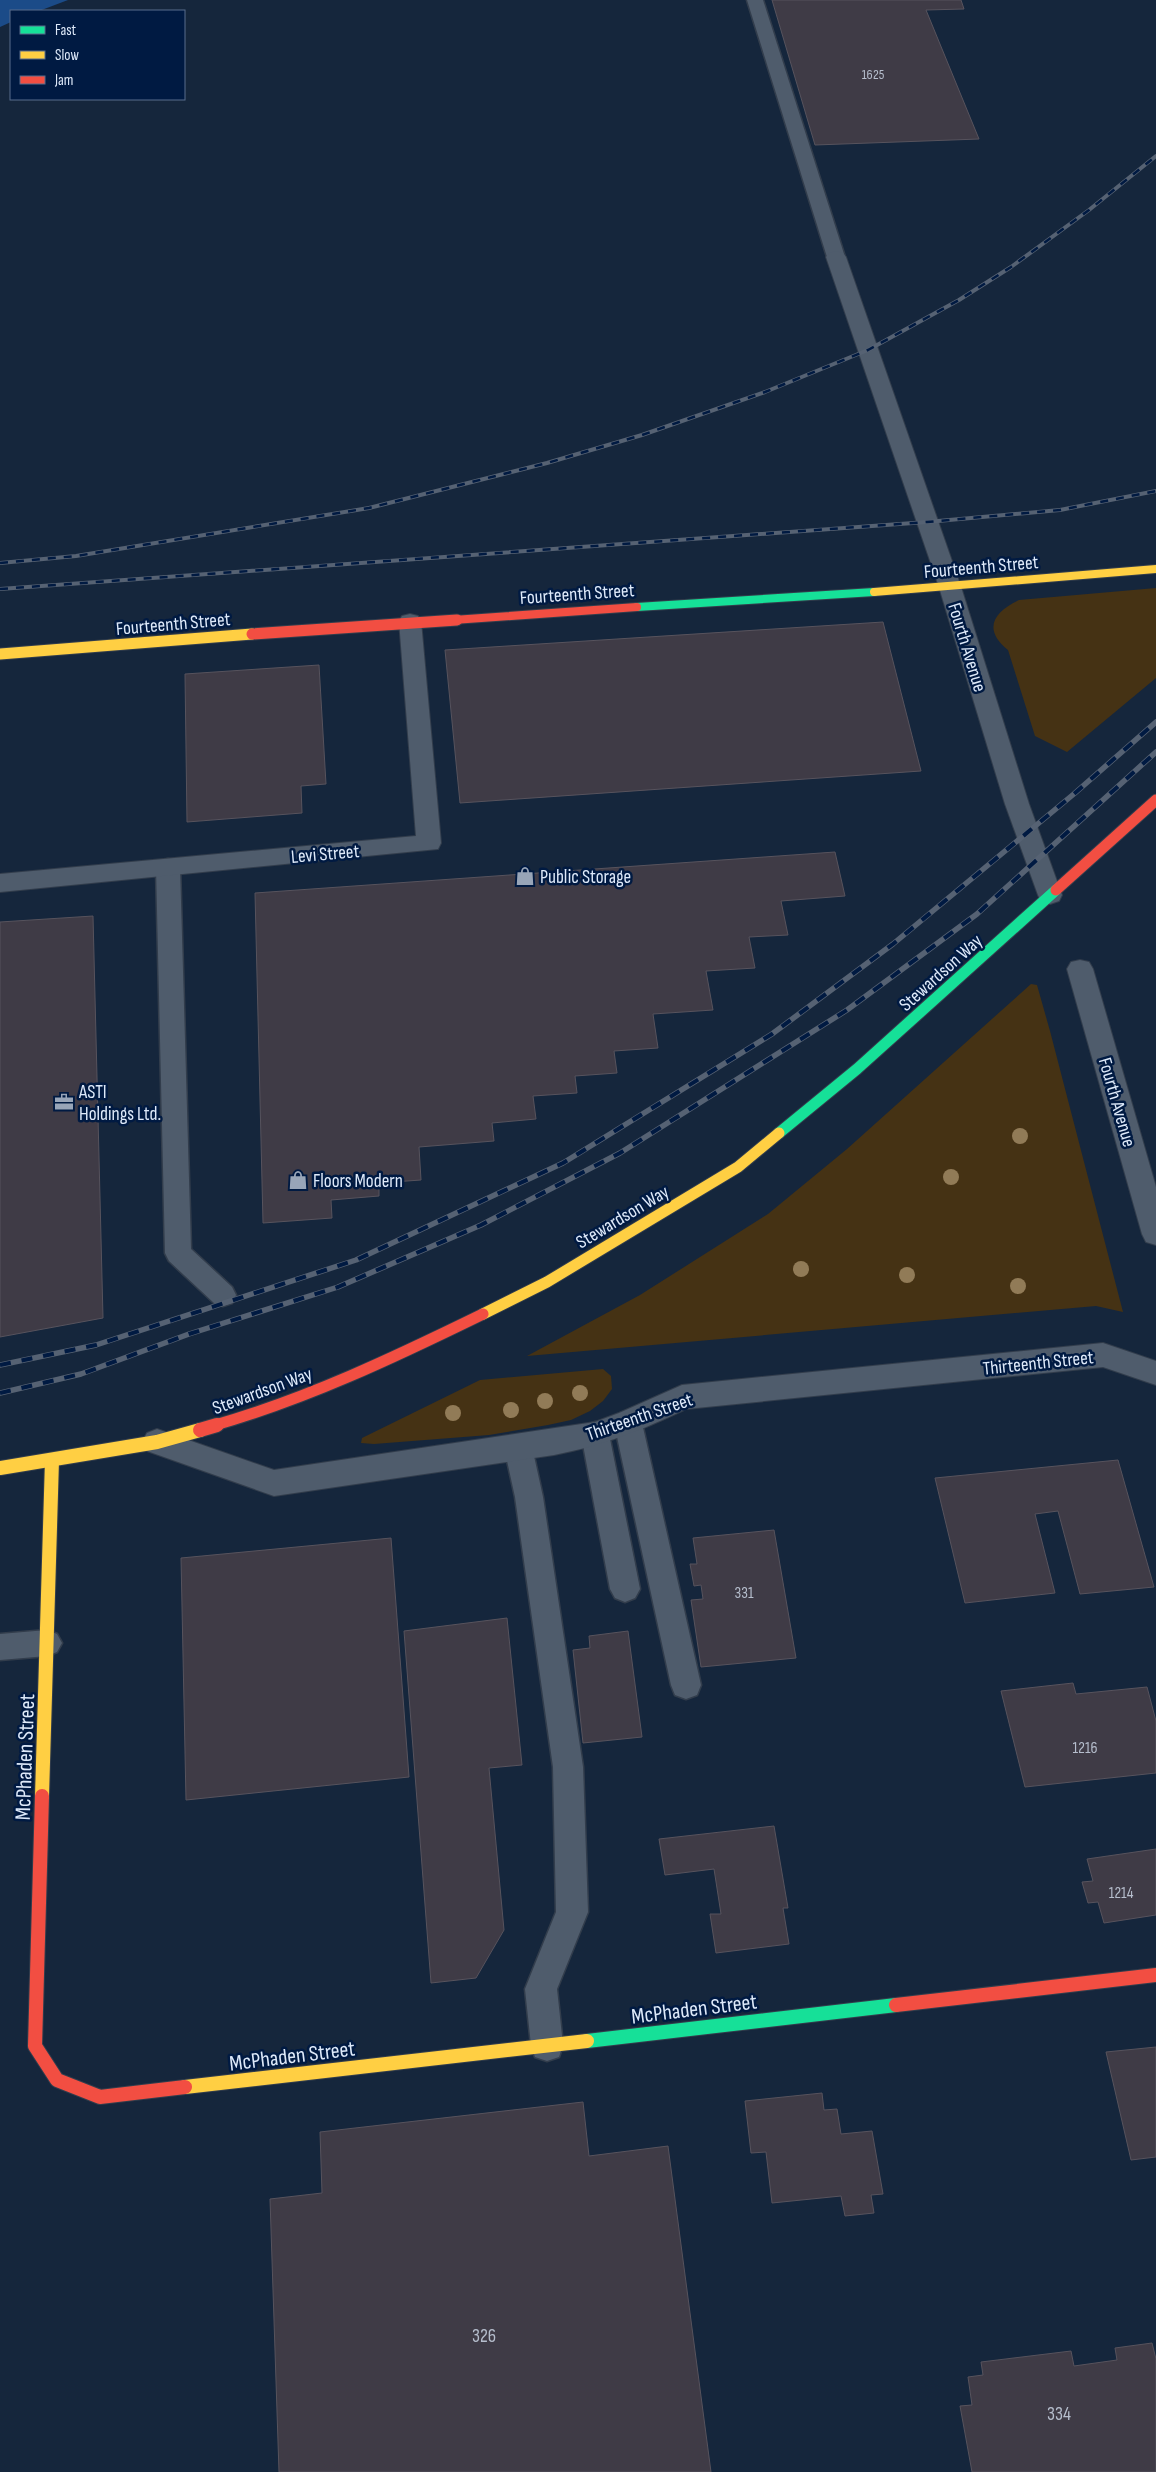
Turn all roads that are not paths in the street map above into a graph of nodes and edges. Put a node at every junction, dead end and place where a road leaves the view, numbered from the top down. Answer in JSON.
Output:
{"nodes":[{"id":1,"x":755,"y":0,"type":"edge"},
{"id":2,"x":836,"y":257,"type":"joint"},
{"id":3,"x":1156,"y":569,"type":"edge"},
{"id":4,"x":950,"y":587,"type":"junction"},
{"id":5,"x":410,"y":621,"type":"junction"},
{"id":6,"x":0,"y":654,"type":"edge"},
{"id":7,"x":1156,"y":800,"type":"edge"},
{"id":8,"x":168,"y":867,"type":"junction"},
{"id":9,"x":0,"y":883,"type":"edge"},
{"id":10,"x":1050,"y":895,"type":"junction"},
{"id":11,"x":1080,"y":969,"type":"dead end"},
{"id":12,"x":1156,"y":1234,"type":"edge"},
{"id":13,"x":223,"y":1295,"type":"dead end"},
{"id":14,"x":1156,"y":1373,"type":"edge"},
{"id":15,"x":628,"y":1423,"type":"junction"},
{"id":16,"x":595,"y":1434,"type":"junction"},
{"id":17,"x":157,"y":1442,"type":"junction"},
{"id":18,"x":518,"y":1447,"type":"junction"},
{"id":19,"x":52,"y":1460,"type":"junction"},
{"id":20,"x":0,"y":1468,"type":"edge"},
{"id":21,"x":625,"y":1590,"type":"dead end"},
{"id":22,"x":47,"y":1644,"type":"junction"},
{"id":23,"x":0,"y":1647,"type":"edge"},
{"id":24,"x":686,"y":1685,"type":"dead end"},
{"id":25,"x":1156,"y":1975,"type":"edge"},
{"id":26,"x":547,"y":2045,"type":"junction"}],
"edges":[{"from":1,"to":2,"type":"lane"},
{"from":2,"to":4,"type":"street","name":"Fourth Avenue"},
{"from":3,"to":4,"type":"street","name":"Fourteenth Street"},
{"from":4,"to":5,"type":"street","name":"Fourteenth Street"},
{"from":4,"to":10,"type":"street","name":"Fourth Avenue"},
{"from":5,"to":6,"type":"street","name":"Fourteenth Street"},
{"from":5,"to":8,"type":"street","name":"Levi Street"},
{"from":7,"to":10,"type":"street","name":"Stewardson Way"},
{"from":8,"to":9,"type":"street","name":"Levi Street"},
{"from":8,"to":13,"type":"lane"},
{"from":10,"to":17,"type":"street","name":"Stewardson Way"},
{"from":11,"to":12,"type":"street","name":"Fourth Avenue"},
{"from":14,"to":15,"type":"street","name":"Thirteenth Street"},
{"from":15,"to":16,"type":"street","name":"Thirteenth Street"},
{"from":15,"to":24,"type":"lane"},
{"from":16,"to":18,"type":"street","name":"Thirteenth Street"},
{"from":16,"to":21,"type":"lane"},
{"from":17,"to":18,"type":"street","name":"Thirteenth Street"},
{"from":17,"to":19,"type":"street","name":"Stewardson Way"},
{"from":18,"to":26,"type":"lane"},
{"from":19,"to":20,"type":"street","name":"Stewardson Way"},
{"from":19,"to":22,"type":"street","name":"McPhaden Street"},
{"from":22,"to":23,"type":"lane"},
{"from":22,"to":26,"type":"street","name":"McPhaden Street"},
{"from":25,"to":26,"type":"street","name":"McPhaden Street"}]}
